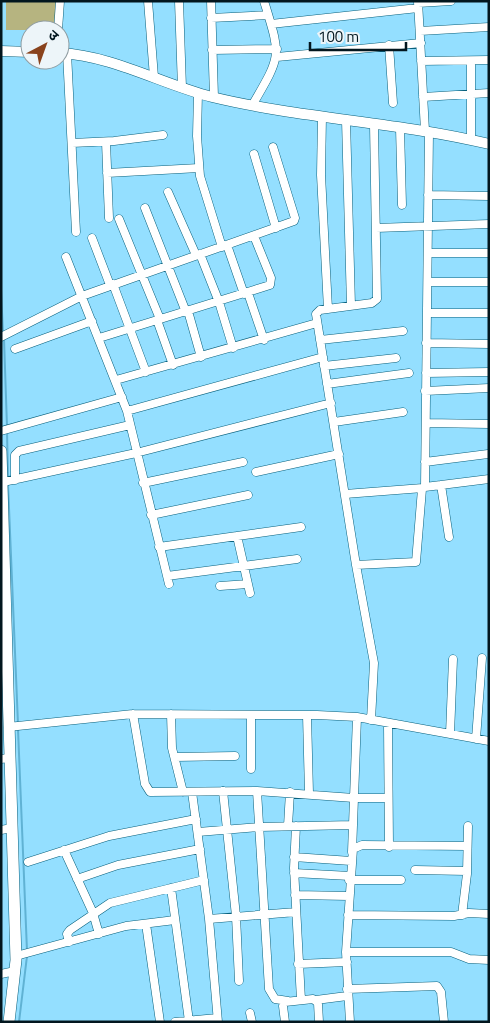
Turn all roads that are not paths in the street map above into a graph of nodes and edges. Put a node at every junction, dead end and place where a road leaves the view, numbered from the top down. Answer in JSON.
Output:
{"nodes":[{"id":1,"x":60,"y":1,"type":"edge"},
{"id":2,"x":148,"y":1,"type":"edge"},
{"id":3,"x":179,"y":1,"type":"edge"},
{"id":4,"x":211,"y":1,"type":"edge"},
{"id":5,"x":264,"y":1,"type":"edge"},
{"id":6,"x":450,"y":1,"type":"edge"},
{"id":7,"x":418,"y":4,"type":"edge"},
{"id":8,"x":268,"y":16,"type":"junction"},
{"id":9,"x":211,"y":18,"type":"junction"},
{"id":10,"x":59,"y":20,"type":"edge"},
{"id":11,"x":271,"y":24,"type":"junction"},
{"id":12,"x":489,"y":27,"type":"edge"},
{"id":13,"x":420,"y":31,"type":"junction"},
{"id":14,"x":421,"y":43,"type":"junction"},
{"id":15,"x":389,"y":45,"type":"junction"},
{"id":16,"x":277,"y":48,"type":"junction"},
{"id":17,"x":212,"y":50,"type":"junction"},
{"id":18,"x":1,"y":51,"type":"edge"},
{"id":19,"x":20,"y":52,"type":"edge"},
{"id":20,"x":70,"y":54,"type":"edge"},
{"id":21,"x":277,"y":57,"type":"junction"},
{"id":22,"x":489,"y":60,"type":"edge"},
{"id":23,"x":422,"y":61,"type":"junction"},
{"id":24,"x":471,"y":61,"type":"junction"},
{"id":25,"x":66,"y":70,"type":"edge"},
{"id":26,"x":154,"y":78,"type":"junction"},
{"id":27,"x":182,"y":88,"type":"junction"},
{"id":28,"x":198,"y":93,"type":"junction"},
{"id":29,"x":489,"y":93,"type":"edge"},
{"id":30,"x":472,"y":94,"type":"junction"},
{"id":31,"x":214,"y":97,"type":"junction"},
{"id":32,"x":423,"y":97,"type":"junction"},
{"id":33,"x":393,"y":103,"type":"dead end"},
{"id":34,"x":253,"y":104,"type":"junction"},
{"id":35,"x":322,"y":116,"type":"junction"},
{"id":36,"x":346,"y":120,"type":"junction"},
{"id":37,"x":374,"y":125,"type":"junction"},
{"id":38,"x":400,"y":128,"type":"junction"},
{"id":39,"x":427,"y":132,"type":"junction"},
{"id":40,"x":163,"y":135,"type":"dead end"},
{"id":41,"x":472,"y":140,"type":"junction"},
{"id":42,"x":106,"y":142,"type":"junction"},
{"id":43,"x":72,"y":143,"type":"junction"},
{"id":44,"x":489,"y":144,"type":"edge"},
{"id":45,"x":273,"y":147,"type":"dead end"},
{"id":46,"x":254,"y":154,"type":"dead end"},
{"id":47,"x":199,"y":168,"type":"junction"},
{"id":48,"x":107,"y":173,"type":"junction"},
{"id":49,"x":168,"y":192,"type":"dead end"},
{"id":50,"x":428,"y":196,"type":"junction"},
{"id":51,"x":489,"y":196,"type":"edge"},
{"id":52,"x":402,"y":205,"type":"dead end"},
{"id":53,"x":145,"y":208,"type":"dead end"},
{"id":54,"x":109,"y":218,"type":"dead end"},
{"id":55,"x":119,"y":219,"type":"dead end"},
{"id":56,"x":489,"y":224,"type":"edge"},
{"id":57,"x":428,"y":226,"type":"junction"},
{"id":58,"x":276,"y":228,"type":"junction"},
{"id":59,"x":376,"y":228,"type":"junction"},
{"id":60,"x":76,"y":232,"type":"dead end"},
{"id":61,"x":254,"y":236,"type":"junction"},
{"id":62,"x":92,"y":238,"type":"dead end"},
{"id":63,"x":225,"y":246,"type":"junction"},
{"id":64,"x":428,"y":253,"type":"junction"},
{"id":65,"x":489,"y":253,"type":"edge"},
{"id":66,"x":198,"y":255,"type":"junction"},
{"id":67,"x":66,"y":257,"type":"dead end"},
{"id":68,"x":168,"y":265,"type":"junction"},
{"id":69,"x":143,"y":273,"type":"junction"},
{"id":70,"x":428,"y":282,"type":"junction"},
{"id":71,"x":489,"y":282,"type":"edge"},
{"id":72,"x":112,"y":285,"type":"junction"},
{"id":73,"x":246,"y":294,"type":"junction"},
{"id":74,"x":82,"y":296,"type":"junction"},
{"id":75,"x":219,"y":302,"type":"junction"},
{"id":76,"x":351,"y":306,"type":"junction"},
{"id":77,"x":328,"y":310,"type":"junction"},
{"id":78,"x":187,"y":311,"type":"junction"},
{"id":79,"x":489,"y":313,"type":"edge"},
{"id":80,"x":427,"y":314,"type":"junction"},
{"id":81,"x":158,"y":320,"type":"junction"},
{"id":82,"x":92,"y":321,"type":"junction"},
{"id":83,"x":317,"y":324,"type":"junction"},
{"id":84,"x":130,"y":328,"type":"junction"},
{"id":85,"x":403,"y":330,"type":"dead end"},
{"id":86,"x":4,"y":336,"type":"edge"},
{"id":87,"x":99,"y":338,"type":"junction"},
{"id":88,"x":264,"y":340,"type":"junction"},
{"id":89,"x":320,"y":340,"type":"junction"},
{"id":90,"x":426,"y":343,"type":"junction"},
{"id":91,"x":489,"y":344,"type":"edge"},
{"id":92,"x":233,"y":348,"type":"junction"},
{"id":93,"x":15,"y":350,"type":"dead end"},
{"id":94,"x":323,"y":356,"type":"junction"},
{"id":95,"x":201,"y":357,"type":"junction"},
{"id":96,"x":396,"y":358,"type":"dead end"},
{"id":97,"x":173,"y":365,"type":"junction"},
{"id":98,"x":324,"y":366,"type":"junction"},
{"id":99,"x":146,"y":372,"type":"junction"},
{"id":100,"x":489,"y":372,"type":"edge"},
{"id":101,"x":409,"y":373,"type":"dead end"},
{"id":102,"x":426,"y":373,"type":"junction"},
{"id":103,"x":116,"y":380,"type":"junction"},
{"id":104,"x":327,"y":384,"type":"junction"},
{"id":105,"x":489,"y":388,"type":"edge"},
{"id":106,"x":426,"y":391,"type":"junction"},
{"id":107,"x":122,"y":397,"type":"junction"},
{"id":108,"x":331,"y":404,"type":"junction"},
{"id":109,"x":127,"y":411,"type":"junction"},
{"id":110,"x":403,"y":412,"type":"dead end"},
{"id":111,"x":334,"y":422,"type":"junction"},
{"id":112,"x":426,"y":423,"type":"junction"},
{"id":113,"x":489,"y":424,"type":"edge"},
{"id":114,"x":130,"y":425,"type":"junction"},
{"id":115,"x":5,"y":431,"type":"edge"},
{"id":116,"x":1,"y":451,"type":"edge"},
{"id":117,"x":136,"y":452,"type":"junction"},
{"id":118,"x":339,"y":454,"type":"junction"},
{"id":119,"x":488,"y":454,"type":"dead end"},
{"id":120,"x":243,"y":462,"type":"dead end"},
{"id":121,"x":425,"y":462,"type":"junction"},
{"id":122,"x":256,"y":472,"type":"dead end"},
{"id":123,"x":489,"y":479,"type":"edge"},
{"id":124,"x":7,"y":482,"type":"edge"},
{"id":125,"x":143,"y":483,"type":"junction"},
{"id":126,"x":441,"y":485,"type":"junction"},
{"id":127,"x":424,"y":487,"type":"junction"},
{"id":128,"x":345,"y":494,"type":"junction"},
{"id":129,"x":248,"y":495,"type":"dead end"},
{"id":130,"x":151,"y":515,"type":"junction"},
{"id":131,"x":301,"y":527,"type":"dead end"},
{"id":132,"x":3,"y":535,"type":"edge"},
{"id":133,"x":237,"y":536,"type":"junction"},
{"id":134,"x":449,"y":538,"type":"dead end"},
{"id":135,"x":160,"y":547,"type":"junction"},
{"id":136,"x":297,"y":559,"type":"dead end"},
{"id":137,"x":356,"y":565,"type":"junction"},
{"id":138,"x":244,"y":566,"type":"junction"},
{"id":139,"x":167,"y":576,"type":"junction"},
{"id":140,"x":169,"y":584,"type":"dead end"},
{"id":141,"x":248,"y":584,"type":"junction"},
{"id":142,"x":220,"y":586,"type":"dead end"},
{"id":143,"x":250,"y":593,"type":"dead end"},
{"id":144,"x":4,"y":634,"type":"edge"},
{"id":145,"x":482,"y":658,"type":"dead end"},
{"id":146,"x":452,"y":659,"type":"dead end"},
{"id":147,"x":133,"y":714,"type":"junction"},
{"id":148,"x":171,"y":714,"type":"junction"},
{"id":149,"x":307,"y":715,"type":"junction"},
{"id":150,"x":251,"y":716,"type":"junction"},
{"id":151,"x":357,"y":718,"type":"junction"},
{"id":152,"x":371,"y":720,"type":"junction"},
{"id":153,"x":388,"y":724,"type":"junction"},
{"id":154,"x":11,"y":726,"type":"edge"},
{"id":155,"x":450,"y":734,"type":"junction"},
{"id":156,"x":476,"y":739,"type":"junction"},
{"id":157,"x":489,"y":741,"type":"edge"},
{"id":158,"x":235,"y":756,"type":"dead end"},
{"id":159,"x":175,"y":757,"type":"junction"},
{"id":160,"x":5,"y":758,"type":"edge"},
{"id":161,"x":251,"y":769,"type":"dead end"},
{"id":162,"x":223,"y":791,"type":"junction"},
{"id":163,"x":257,"y":791,"type":"junction"},
{"id":164,"x":183,"y":792,"type":"junction"},
{"id":165,"x":192,"y":792,"type":"junction"},
{"id":166,"x":290,"y":792,"type":"junction"},
{"id":167,"x":309,"y":793,"type":"junction"},
{"id":168,"x":6,"y":798,"type":"edge"},
{"id":169,"x":354,"y":798,"type":"junction"},
{"id":170,"x":388,"y":798,"type":"junction"},
{"id":171,"x":196,"y":819,"type":"junction"},
{"id":172,"x":353,"y":825,"type":"junction"},
{"id":173,"x":292,"y":826,"type":"junction"},
{"id":174,"x":468,"y":826,"type":"dead end"},
{"id":175,"x":259,"y":827,"type":"junction"},
{"id":176,"x":6,"y":829,"type":"edge"},
{"id":177,"x":227,"y":830,"type":"junction"},
{"id":178,"x":198,"y":832,"type":"junction"},
{"id":179,"x":389,"y":846,"type":"junction"},
{"id":180,"x":467,"y":846,"type":"junction"},
{"id":181,"x":200,"y":849,"type":"junction"},
{"id":182,"x":64,"y":850,"type":"junction"},
{"id":183,"x":352,"y":852,"type":"junction"},
{"id":184,"x":294,"y":857,"type":"junction"},
{"id":185,"x":352,"y":861,"type":"junction"},
{"id":186,"x":28,"y":862,"type":"dead end"},
{"id":187,"x":415,"y":870,"type":"dead end"},
{"id":188,"x":467,"y":871,"type":"junction"},
{"id":189,"x":294,"y":872,"type":"junction"},
{"id":190,"x":350,"y":878,"type":"junction"},
{"id":191,"x":77,"y":879,"type":"junction"},
{"id":192,"x":204,"y":880,"type":"junction"},
{"id":193,"x":401,"y":880,"type":"dead end"},
{"id":194,"x":171,"y":888,"type":"junction"},
{"id":195,"x":295,"y":895,"type":"junction"},
{"id":196,"x":348,"y":896,"type":"junction"},
{"id":197,"x":296,"y":912,"type":"junction"},
{"id":198,"x":93,"y":913,"type":"junction"},
{"id":199,"x":265,"y":914,"type":"junction"},
{"id":200,"x":489,"y":914,"type":"edge"},
{"id":201,"x":348,"y":915,"type":"junction"},
{"id":202,"x":462,"y":915,"type":"junction"},
{"id":203,"x":236,"y":916,"type":"junction"},
{"id":204,"x":209,"y":919,"type":"junction"},
{"id":205,"x":175,"y":920,"type":"junction"},
{"id":206,"x":146,"y":924,"type":"junction"},
{"id":207,"x":99,"y":934,"type":"junction"},
{"id":208,"x":69,"y":942,"type":"junction"},
{"id":209,"x":346,"y":952,"type":"junction"},
{"id":210,"x":22,"y":955,"type":"junction"},
{"id":211,"x":489,"y":960,"type":"edge"},
{"id":212,"x":346,"y":962,"type":"junction"},
{"id":213,"x":298,"y":964,"type":"junction"},
{"id":214,"x":15,"y":971,"type":"junction"},
{"id":215,"x":1,"y":974,"type":"edge"},
{"id":216,"x":239,"y":981,"type":"dead end"},
{"id":217,"x":347,"y":992,"type":"junction"},
{"id":218,"x":301,"y":1000,"type":"junction"},
{"id":219,"x":316,"y":1000,"type":"junction"},
{"id":220,"x":288,"y":1001,"type":"junction"},
{"id":221,"x":217,"y":1020,"type":"edge"},
{"id":222,"x":189,"y":1021,"type":"edge"},
{"id":223,"x":9,"y":1022,"type":"edge"},
{"id":224,"x":160,"y":1022,"type":"edge"},
{"id":225,"x":175,"y":1022,"type":"edge"},
{"id":226,"x":285,"y":1022,"type":"edge"},
{"id":227,"x":319,"y":1022,"type":"edge"},
{"id":228,"x":350,"y":1022,"type":"edge"},
{"id":229,"x":444,"y":1022,"type":"edge"}],
"edges":[{"from":1,"to":10,"type":"street"},
{"from":2,"to":26,"type":"street"},
{"from":3,"to":27,"type":"street"},
{"from":4,"to":9,"type":"street"},
{"from":5,"to":8,"type":"street"},
{"from":6,"to":7,"type":"street"},
{"from":7,"to":11,"type":"street"},
{"from":7,"to":13,"type":"street"},
{"from":8,"to":9,"type":"street"},
{"from":8,"to":11,"type":"street"},
{"from":9,"to":17,"type":"street"},
{"from":11,"to":16,"type":"street"},
{"from":12,"to":13,"type":"street"},
{"from":13,"to":14,"type":"street"},
{"from":14,"to":15,"type":"street"},
{"from":14,"to":23,"type":"street"},
{"from":15,"to":21,"type":"street"},
{"from":15,"to":33,"type":"street"},
{"from":16,"to":17,"type":"street"},
{"from":16,"to":21,"type":"street"},
{"from":17,"to":31,"type":"street"},
{"from":18,"to":19,"type":"street"},
{"from":20,"to":26,"type":"street"},
{"from":21,"to":34,"type":"street"},
{"from":22,"to":24,"type":"street"},
{"from":23,"to":24,"type":"street"},
{"from":23,"to":32,"type":"street"},
{"from":24,"to":30,"type":"street"},
{"from":25,"to":43,"type":"street"},
{"from":26,"to":27,"type":"street"},
{"from":27,"to":28,"type":"street"},
{"from":28,"to":31,"type":"street"},
{"from":28,"to":47,"type":"street"},
{"from":29,"to":30,"type":"street"},
{"from":30,"to":32,"type":"street"},
{"from":30,"to":41,"type":"street"},
{"from":31,"to":34,"type":"street"},
{"from":32,"to":39,"type":"street"},
{"from":34,"to":35,"type":"street"},
{"from":35,"to":36,"type":"street"},
{"from":35,"to":77,"type":"street"},
{"from":36,"to":37,"type":"street"},
{"from":36,"to":76,"type":"street"},
{"from":37,"to":38,"type":"street"},
{"from":37,"to":59,"type":"street"},
{"from":38,"to":39,"type":"street"},
{"from":38,"to":52,"type":"street"},
{"from":39,"to":41,"type":"street"},
{"from":39,"to":50,"type":"street"},
{"from":40,"to":42,"type":"street"},
{"from":41,"to":44,"type":"street"},
{"from":42,"to":43,"type":"street"},
{"from":42,"to":48,"type":"street"},
{"from":43,"to":60,"type":"street"},
{"from":45,"to":58,"type":"street"},
{"from":46,"to":58,"type":"street"},
{"from":47,"to":48,"type":"street"},
{"from":47,"to":63,"type":"street"},
{"from":48,"to":54,"type":"street"},
{"from":49,"to":66,"type":"street"},
{"from":50,"to":51,"type":"street"},
{"from":50,"to":57,"type":"street"},
{"from":53,"to":68,"type":"street"},
{"from":55,"to":69,"type":"street"},
{"from":56,"to":57,"type":"street"},
{"from":57,"to":59,"type":"street"},
{"from":57,"to":64,"type":"street"},
{"from":58,"to":61,"type":"street"},
{"from":59,"to":76,"type":"street"},
{"from":61,"to":63,"type":"street"},
{"from":61,"to":73,"type":"street"},
{"from":62,"to":72,"type":"street"},
{"from":63,"to":66,"type":"street"},
{"from":63,"to":73,"type":"street"},
{"from":64,"to":65,"type":"street"},
{"from":64,"to":70,"type":"street"},
{"from":66,"to":68,"type":"street"},
{"from":66,"to":75,"type":"street"},
{"from":67,"to":74,"type":"street"},
{"from":68,"to":69,"type":"street"},
{"from":68,"to":78,"type":"street"},
{"from":69,"to":72,"type":"street"},
{"from":69,"to":81,"type":"street"},
{"from":70,"to":71,"type":"street"},
{"from":70,"to":80,"type":"street"},
{"from":72,"to":74,"type":"street"},
{"from":72,"to":84,"type":"street"},
{"from":73,"to":75,"type":"street"},
{"from":73,"to":88,"type":"street"},
{"from":74,"to":82,"type":"street"},
{"from":74,"to":86,"type":"street"},
{"from":75,"to":78,"type":"street"},
{"from":75,"to":92,"type":"street"},
{"from":76,"to":77,"type":"street"},
{"from":77,"to":83,"type":"street"},
{"from":78,"to":81,"type":"street"},
{"from":78,"to":95,"type":"street"},
{"from":79,"to":80,"type":"street"},
{"from":80,"to":90,"type":"street"},
{"from":81,"to":84,"type":"street"},
{"from":81,"to":97,"type":"street"},
{"from":82,"to":87,"type":"street"},
{"from":82,"to":93,"type":"street"},
{"from":83,"to":88,"type":"street"},
{"from":83,"to":89,"type":"street"},
{"from":84,"to":87,"type":"street"},
{"from":84,"to":99,"type":"street"},
{"from":85,"to":89,"type":"street"},
{"from":87,"to":103,"type":"street"},
{"from":88,"to":92,"type":"street"},
{"from":89,"to":94,"type":"street"},
{"from":90,"to":91,"type":"street"},
{"from":90,"to":102,"type":"street"},
{"from":92,"to":95,"type":"street"},
{"from":94,"to":98,"type":"street"},
{"from":94,"to":109,"type":"street"},
{"from":95,"to":97,"type":"street"},
{"from":96,"to":98,"type":"street"},
{"from":97,"to":99,"type":"street"},
{"from":98,"to":104,"type":"street"},
{"from":99,"to":103,"type":"street"},
{"from":100,"to":102,"type":"street"},
{"from":101,"to":104,"type":"street"},
{"from":102,"to":106,"type":"street"},
{"from":103,"to":107,"type":"street"},
{"from":104,"to":108,"type":"street"},
{"from":105,"to":106,"type":"street"},
{"from":106,"to":112,"type":"street"},
{"from":107,"to":109,"type":"street"},
{"from":107,"to":115,"type":"street"},
{"from":108,"to":111,"type":"street"},
{"from":108,"to":117,"type":"street"},
{"from":109,"to":114,"type":"street"},
{"from":110,"to":111,"type":"street"},
{"from":111,"to":118,"type":"street"},
{"from":112,"to":113,"type":"street"},
{"from":112,"to":121,"type":"street"},
{"from":114,"to":117,"type":"street"},
{"from":114,"to":124,"type":"street"},
{"from":116,"to":124,"type":"main road"},
{"from":117,"to":124,"type":"street"},
{"from":117,"to":125,"type":"street"},
{"from":118,"to":122,"type":"street"},
{"from":118,"to":128,"type":"street"},
{"from":119,"to":121,"type":"street"},
{"from":120,"to":125,"type":"street"},
{"from":121,"to":127,"type":"street"},
{"from":123,"to":126,"type":"street"},
{"from":124,"to":132,"type":"main road"},
{"from":125,"to":130,"type":"street"},
{"from":126,"to":127,"type":"street"},
{"from":126,"to":134,"type":"street"},
{"from":127,"to":128,"type":"street"},
{"from":127,"to":137,"type":"street"},
{"from":128,"to":137,"type":"street"},
{"from":129,"to":130,"type":"street"},
{"from":130,"to":135,"type":"street"},
{"from":131,"to":133,"type":"street"},
{"from":132,"to":144,"type":"main road"},
{"from":133,"to":135,"type":"street"},
{"from":133,"to":138,"type":"street"},
{"from":135,"to":139,"type":"street"},
{"from":136,"to":138,"type":"street"},
{"from":137,"to":152,"type":"street"},
{"from":138,"to":139,"type":"street"},
{"from":138,"to":141,"type":"street"},
{"from":139,"to":140,"type":"street"},
{"from":141,"to":142,"type":"street"},
{"from":141,"to":143,"type":"street"},
{"from":144,"to":154,"type":"main road"},
{"from":145,"to":156,"type":"street"},
{"from":146,"to":155,"type":"street"},
{"from":147,"to":148,"type":"street"},
{"from":147,"to":154,"type":"street"},
{"from":147,"to":164,"type":"street"},
{"from":148,"to":150,"type":"street"},
{"from":148,"to":159,"type":"street"},
{"from":149,"to":150,"type":"street"},
{"from":149,"to":151,"type":"street"},
{"from":149,"to":167,"type":"street"},
{"from":150,"to":161,"type":"street"},
{"from":151,"to":152,"type":"street"},
{"from":151,"to":169,"type":"street"},
{"from":152,"to":153,"type":"street"},
{"from":153,"to":155,"type":"street"},
{"from":153,"to":170,"type":"street"},
{"from":154,"to":160,"type":"main road"},
{"from":155,"to":156,"type":"street"},
{"from":156,"to":157,"type":"street"},
{"from":158,"to":159,"type":"street"},
{"from":159,"to":164,"type":"street"},
{"from":160,"to":168,"type":"main road"},
{"from":162,"to":163,"type":"street"},
{"from":162,"to":165,"type":"street"},
{"from":162,"to":177,"type":"street"},
{"from":163,"to":166,"type":"street"},
{"from":163,"to":175,"type":"street"},
{"from":164,"to":165,"type":"street"},
{"from":165,"to":171,"type":"street"},
{"from":166,"to":167,"type":"street"},
{"from":166,"to":173,"type":"street"},
{"from":167,"to":169,"type":"street"},
{"from":168,"to":176,"type":"main road"},
{"from":169,"to":170,"type":"street"},
{"from":169,"to":172,"type":"street"},
{"from":170,"to":179,"type":"street"},
{"from":171,"to":178,"type":"street"},
{"from":171,"to":182,"type":"street"},
{"from":172,"to":173,"type":"street"},
{"from":172,"to":183,"type":"street"},
{"from":173,"to":175,"type":"street"},
{"from":173,"to":184,"type":"street"},
{"from":174,"to":180,"type":"street"},
{"from":175,"to":177,"type":"street"},
{"from":175,"to":199,"type":"street"},
{"from":176,"to":210,"type":"main road"},
{"from":177,"to":178,"type":"street"},
{"from":177,"to":203,"type":"street"},
{"from":178,"to":181,"type":"street"},
{"from":179,"to":180,"type":"street"},
{"from":179,"to":183,"type":"street"},
{"from":180,"to":188,"type":"street"},
{"from":181,"to":191,"type":"street"},
{"from":181,"to":192,"type":"street"},
{"from":182,"to":186,"type":"street"},
{"from":182,"to":191,"type":"street"},
{"from":183,"to":185,"type":"street"},
{"from":184,"to":185,"type":"street"},
{"from":184,"to":189,"type":"street"},
{"from":185,"to":190,"type":"street"},
{"from":187,"to":188,"type":"street"},
{"from":188,"to":202,"type":"street"},
{"from":189,"to":190,"type":"street"},
{"from":189,"to":195,"type":"street"},
{"from":190,"to":193,"type":"street"},
{"from":190,"to":196,"type":"street"},
{"from":191,"to":198,"type":"street"},
{"from":192,"to":194,"type":"street"},
{"from":192,"to":204,"type":"street"},
{"from":194,"to":198,"type":"street"},
{"from":194,"to":205,"type":"street"},
{"from":195,"to":196,"type":"street"},
{"from":195,"to":197,"type":"street"},
{"from":196,"to":201,"type":"street"},
{"from":197,"to":199,"type":"street"},
{"from":197,"to":213,"type":"street"},
{"from":198,"to":207,"type":"street"},
{"from":198,"to":208,"type":"street"},
{"from":199,"to":203,"type":"street"},
{"from":199,"to":220,"type":"street"},
{"from":200,"to":202,"type":"street"},
{"from":201,"to":202,"type":"street"},
{"from":201,"to":209,"type":"street"},
{"from":203,"to":204,"type":"street"},
{"from":203,"to":216,"type":"street"},
{"from":204,"to":221,"type":"street"},
{"from":205,"to":206,"type":"street"},
{"from":205,"to":222,"type":"street"},
{"from":206,"to":207,"type":"street"},
{"from":206,"to":224,"type":"street"},
{"from":207,"to":208,"type":"street"},
{"from":208,"to":210,"type":"street"},
{"from":209,"to":211,"type":"street"},
{"from":209,"to":212,"type":"street"},
{"from":210,"to":214,"type":"main road"},
{"from":212,"to":213,"type":"street"},
{"from":212,"to":217,"type":"street"},
{"from":213,"to":218,"type":"street"},
{"from":214,"to":215,"type":"street"},
{"from":214,"to":223,"type":"main road"},
{"from":217,"to":219,"type":"street"},
{"from":217,"to":228,"type":"street"},
{"from":217,"to":229,"type":"street"},
{"from":218,"to":219,"type":"street"},
{"from":218,"to":220,"type":"street"},
{"from":219,"to":227,"type":"street"},
{"from":220,"to":226,"type":"street"},
{"from":221,"to":222,"type":"street"},
{"from":222,"to":225,"type":"street"}]}
